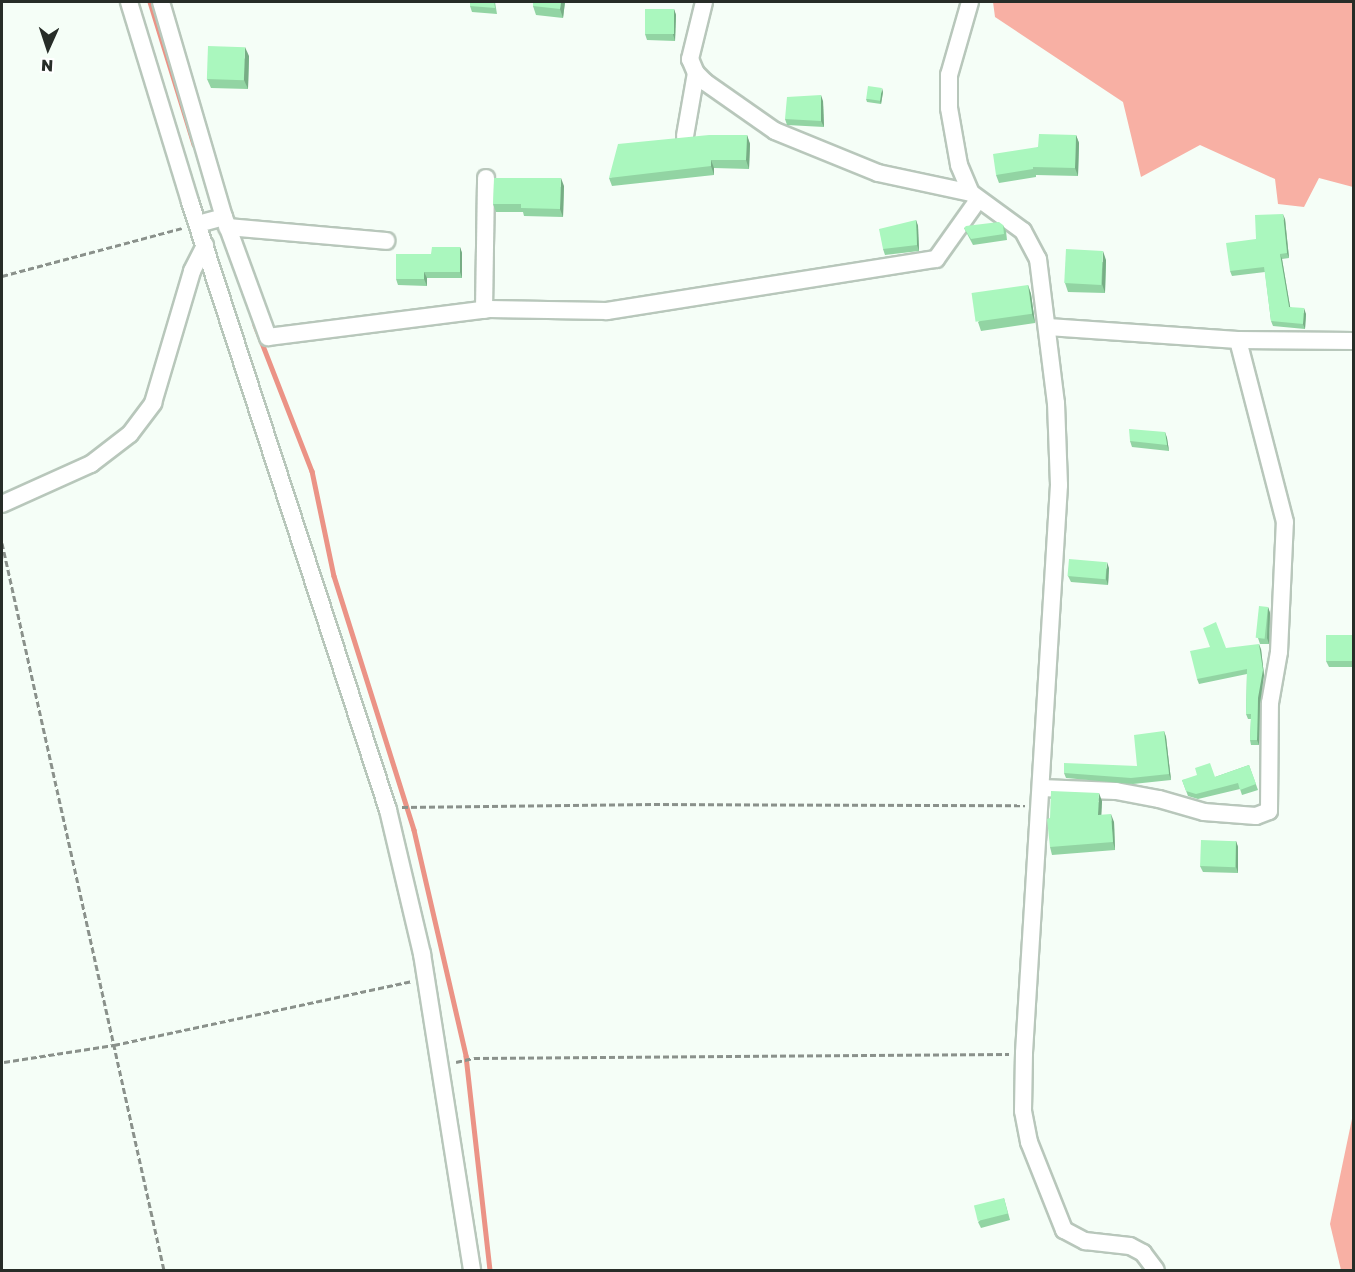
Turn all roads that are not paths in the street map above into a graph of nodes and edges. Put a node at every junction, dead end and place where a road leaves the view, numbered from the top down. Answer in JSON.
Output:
{"nodes":[{"id":1,"x":129,"y":2,"type":"edge"},
{"id":2,"x":161,"y":2,"type":"edge"},
{"id":3,"x":704,"y":2,"type":"edge"},
{"id":4,"x":970,"y":2,"type":"edge"},
{"id":5,"x":696,"y":73,"type":"junction"},
{"id":6,"x":685,"y":136,"type":"edge"},
{"id":7,"x":486,"y":178,"type":"dead end"},
{"id":8,"x":975,"y":196,"type":"junction"},
{"id":9,"x":216,"y":221,"type":"junction"},
{"id":10,"x":386,"y":241,"type":"dead end"},
{"id":11,"x":205,"y":245,"type":"junction"},
{"id":12,"x":484,"y":303,"type":"junction"},
{"id":13,"x":1048,"y":327,"type":"junction"},
{"id":14,"x":1238,"y":340,"type":"junction"},
{"id":15,"x":1353,"y":341,"type":"edge"},
{"id":16,"x":2,"y":504,"type":"edge"},
{"id":17,"x":1040,"y":796,"type":"junction"},
{"id":18,"x":472,"y":1270,"type":"edge"},
{"id":19,"x":1156,"y":1270,"type":"edge"}],
"edges":[{"from":1,"to":9,"type":"street"},
{"from":2,"to":9,"type":"street"},
{"from":3,"to":5,"type":"street"},
{"from":4,"to":8,"type":"street"},
{"from":5,"to":6,"type":"street"},
{"from":5,"to":8,"type":"street"},
{"from":7,"to":12,"type":"street"},
{"from":8,"to":12,"type":"street"},
{"from":8,"to":13,"type":"street"},
{"from":9,"to":10,"type":"street"},
{"from":9,"to":11,"type":"street"},
{"from":9,"to":12,"type":"street"},
{"from":11,"to":16,"type":"street"},
{"from":11,"to":18,"type":"street"},
{"from":13,"to":14,"type":"street"},
{"from":13,"to":17,"type":"street"},
{"from":14,"to":15,"type":"street"},
{"from":14,"to":17,"type":"street"},
{"from":17,"to":19,"type":"street"}]}
